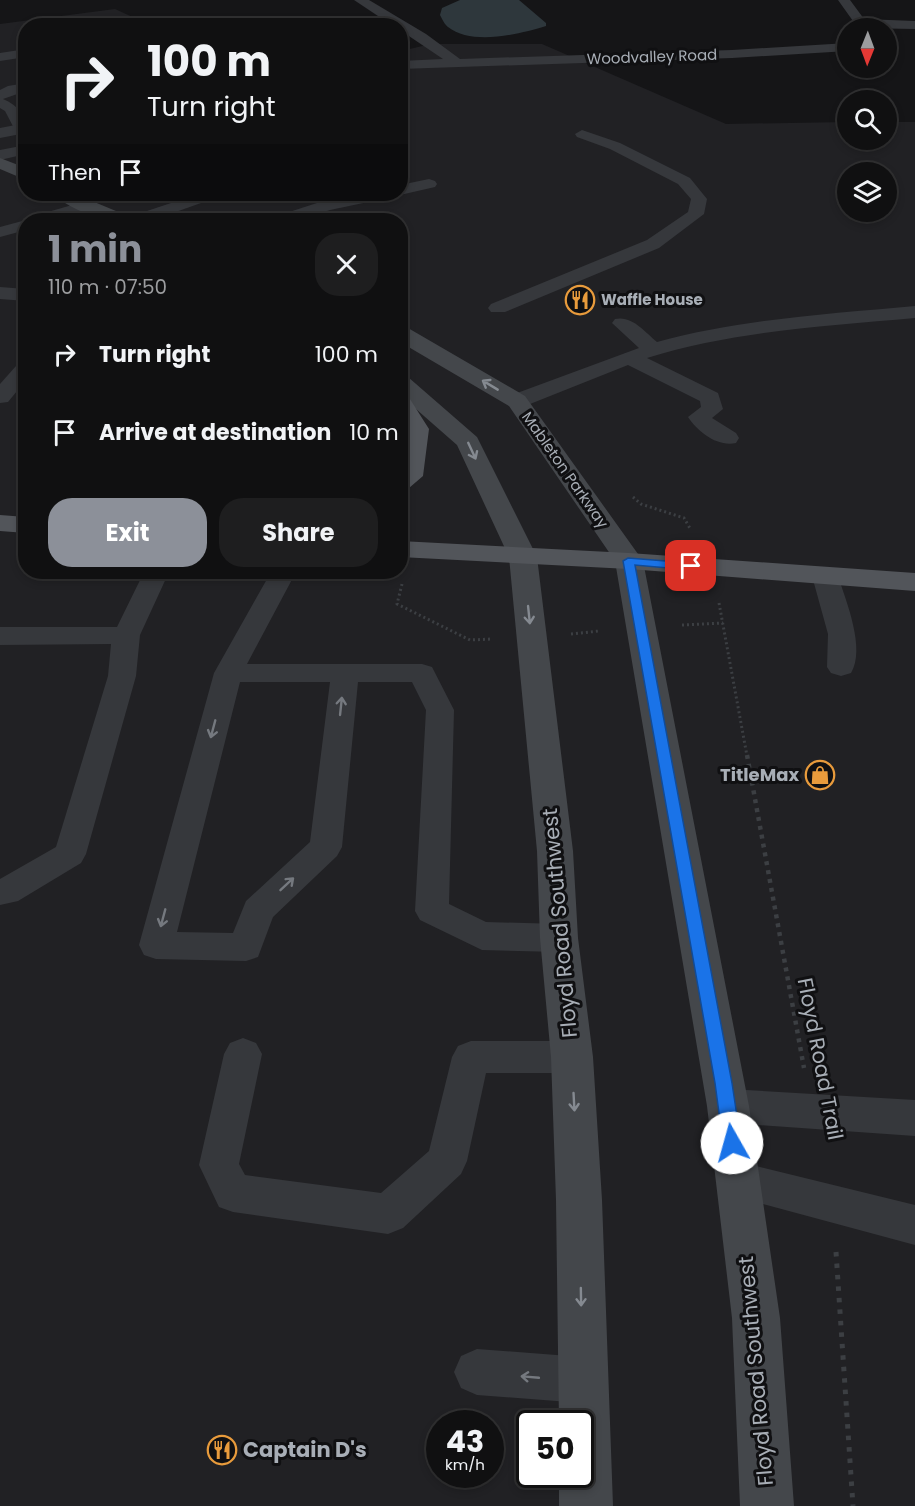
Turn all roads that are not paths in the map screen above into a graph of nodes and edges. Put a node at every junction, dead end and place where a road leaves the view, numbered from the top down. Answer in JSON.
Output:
{"nodes":[{"id":1,"x":360,"y":0,"type":"edge"},
{"id":2,"x":844,"y":0,"type":"edge"},
{"id":3,"x":390,"y":18,"type":"edge"},
{"id":4,"x":857,"y":18,"type":"edge"},
{"id":5,"x":897,"y":25,"type":"edge"},
{"id":6,"x":915,"y":25,"type":"edge"},
{"id":7,"x":408,"y":29,"type":"edge"},
{"id":8,"x":837,"y":48,"type":"edge"},
{"id":9,"x":18,"y":54,"type":"edge"},
{"id":10,"x":0,"y":57,"type":"edge"},
{"id":11,"x":457,"y":63,"type":"junction"},
{"id":12,"x":408,"y":65,"type":"edge"},
{"id":13,"x":18,"y":88,"type":"edge"},
{"id":14,"x":0,"y":96,"type":"edge"},
{"id":15,"x":0,"y":103,"type":"edge"},
{"id":16,"x":18,"y":120,"type":"edge"},
{"id":17,"x":18,"y":129,"type":"edge"},
{"id":18,"x":0,"y":133,"type":"edge"},
{"id":19,"x":582,"y":134,"type":"dead end"},
{"id":20,"x":18,"y":151,"type":"edge"},
{"id":21,"x":0,"y":155,"type":"edge"},
{"id":22,"x":0,"y":163,"type":"edge"},
{"id":23,"x":18,"y":171,"type":"edge"},
{"id":24,"x":429,"y":184,"type":"dead end"},
{"id":25,"x":408,"y":188,"type":"edge"},
{"id":26,"x":75,"y":201,"type":"edge"},
{"id":27,"x":192,"y":201,"type":"edge"},
{"id":28,"x":351,"y":201,"type":"edge"},
{"id":29,"x":86,"y":207,"type":"junction"},
{"id":30,"x":65,"y":213,"type":"edge"},
{"id":31,"x":103,"y":213,"type":"edge"},
{"id":32,"x":158,"y":213,"type":"edge"},
{"id":33,"x":305,"y":213,"type":"edge"},
{"id":34,"x":18,"y":227,"type":"edge"},
{"id":35,"x":0,"y":232,"type":"edge"},
{"id":36,"x":0,"y":293,"type":"edge"},
{"id":37,"x":18,"y":294,"type":"edge"},
{"id":38,"x":498,"y":308,"type":"dead end"},
{"id":39,"x":915,"y":312,"type":"edge"},
{"id":40,"x":622,"y":323,"type":"dead end"},
{"id":41,"x":408,"y":338,"type":"edge"},
{"id":42,"x":654,"y":350,"type":"junction"},
{"id":43,"x":631,"y":358,"type":"junction"},
{"id":44,"x":0,"y":369,"type":"edge"},
{"id":45,"x":18,"y":369,"type":"edge"},
{"id":46,"x":18,"y":376,"type":"edge"},
{"id":47,"x":408,"y":389,"type":"edge"},
{"id":48,"x":0,"y":397,"type":"edge"},
{"id":49,"x":517,"y":401,"type":"junction"},
{"id":50,"x":408,"y":414,"type":"edge"},
{"id":51,"x":728,"y":438,"type":"dead end"},
{"id":52,"x":408,"y":477,"type":"edge"},
{"id":53,"x":0,"y":523,"type":"edge"},
{"id":54,"x":18,"y":524,"type":"edge"},
{"id":55,"x":408,"y":550,"type":"edge"},
{"id":56,"x":523,"y":557,"type":"junction"},
{"id":57,"x":628,"y":561,"type":"junction"},
{"id":58,"x":825,"y":576,"type":"junction"},
{"id":59,"x":153,"y":579,"type":"edge"},
{"id":60,"x":278,"y":579,"type":"edge"},
{"id":61,"x":915,"y":582,"type":"edge"},
{"id":62,"x":126,"y":635,"type":"junction"},
{"id":63,"x":0,"y":636,"type":"edge"},
{"id":64,"x":841,"y":667,"type":"dead end"},
{"id":65,"x":228,"y":673,"type":"junction"},
{"id":66,"x":345,"y":673,"type":"junction"},
{"id":67,"x":0,"y":892,"type":"edge"},
{"id":68,"x":559,"y":938,"type":"junction"},
{"id":69,"x":243,"y":1054,"type":"dead end"},
{"id":70,"x":572,"y":1057,"type":"junction"},
{"id":71,"x":728,"y":1106,"type":"junction"},
{"id":72,"x":915,"y":1118,"type":"edge"},
{"id":73,"x":736,"y":1180,"type":"junction"},
{"id":74,"x":915,"y":1225,"type":"edge"},
{"id":75,"x":477,"y":1372,"type":"dead end"},
{"id":76,"x":582,"y":1380,"type":"junction"},
{"id":77,"x":586,"y":1506,"type":"edge"},
{"id":78,"x":767,"y":1506,"type":"edge"}],
"edges":[{"from":1,"to":3,"type":"street"},
{"from":2,"to":4,"type":"street"},
{"from":5,"to":6,"type":"street"},
{"from":7,"to":11,"type":"street"},
{"from":8,"to":11,"type":"street","name":"Woodvalley Road"},
{"from":9,"to":10,"type":"lane"},
{"from":11,"to":12,"type":"street","name":"Woodvalley Road"},
{"from":13,"to":14,"type":"lane"},
{"from":15,"to":16,"type":"lane"},
{"from":17,"to":18,"type":"street"},
{"from":19,"to":38,"type":"lane"},
{"from":20,"to":21,"type":"lane"},
{"from":22,"to":23,"type":"main road"},
{"from":24,"to":25,"type":"lane"},
{"from":26,"to":29,"type":"main road"},
{"from":27,"to":32,"type":"lane"},
{"from":28,"to":33,"type":"lane"},
{"from":29,"to":30,"type":"lane"},
{"from":29,"to":31,"type":"main road"},
{"from":34,"to":35,"type":"lane"},
{"from":36,"to":37,"type":"lane"},
{"from":39,"to":42,"type":"lane"},
{"from":40,"to":42,"type":"lane"},
{"from":49,"to":41,"type":"main road","name":"Mableton Parkway","one_way":true},
{"from":42,"to":43,"type":"lane"},
{"from":43,"to":49,"type":"lane"},
{"from":43,"to":51,"type":"lane"},
{"from":44,"to":45,"type":"lane"},
{"from":46,"to":48,"type":"lane"},
{"from":47,"to":56,"type":"main road","one_way":true},
{"from":49,"to":57,"type":"main road","name":"Mableton Parkway"},
{"from":50,"to":52,"type":"main road"},
{"from":53,"to":54,"type":"main road"},
{"from":55,"to":56,"type":"main road"},
{"from":56,"to":57,"type":"main road"},
{"from":56,"to":68,"type":"main road","name":"Floyd Road Southwest","one_way":true},
{"from":57,"to":58,"type":"main road"},
{"from":57,"to":71,"type":"main road","name":"Floyd Road Southwest"},
{"from":58,"to":61,"type":"main road"},
{"from":58,"to":64,"type":"lane"},
{"from":59,"to":62,"type":"lane"},
{"from":60,"to":65,"type":"lane"},
{"from":62,"to":63,"type":"lane"},
{"from":62,"to":67,"type":"lane"},
{"from":65,"to":66,"type":"lane"},
{"from":65,"to":66,"type":"lane","one_way":true},
{"from":66,"to":68,"type":"lane"},
{"from":68,"to":70,"type":"main road","name":"Floyd Road Southwest"},
{"from":69,"to":70,"type":"lane"},
{"from":70,"to":76,"type":"main road","name":"Floyd Road Southwest","one_way":true},
{"from":71,"to":72,"type":"lane"},
{"from":71,"to":73,"type":"main road","name":"Floyd Road Southwest"},
{"from":73,"to":74,"type":"lane"},
{"from":73,"to":78,"type":"main road","name":"Floyd Road Southwest"},
{"from":76,"to":75,"type":"lane","one_way":true},
{"from":76,"to":77,"type":"main road","name":"Floyd Road Southwest"}]}
